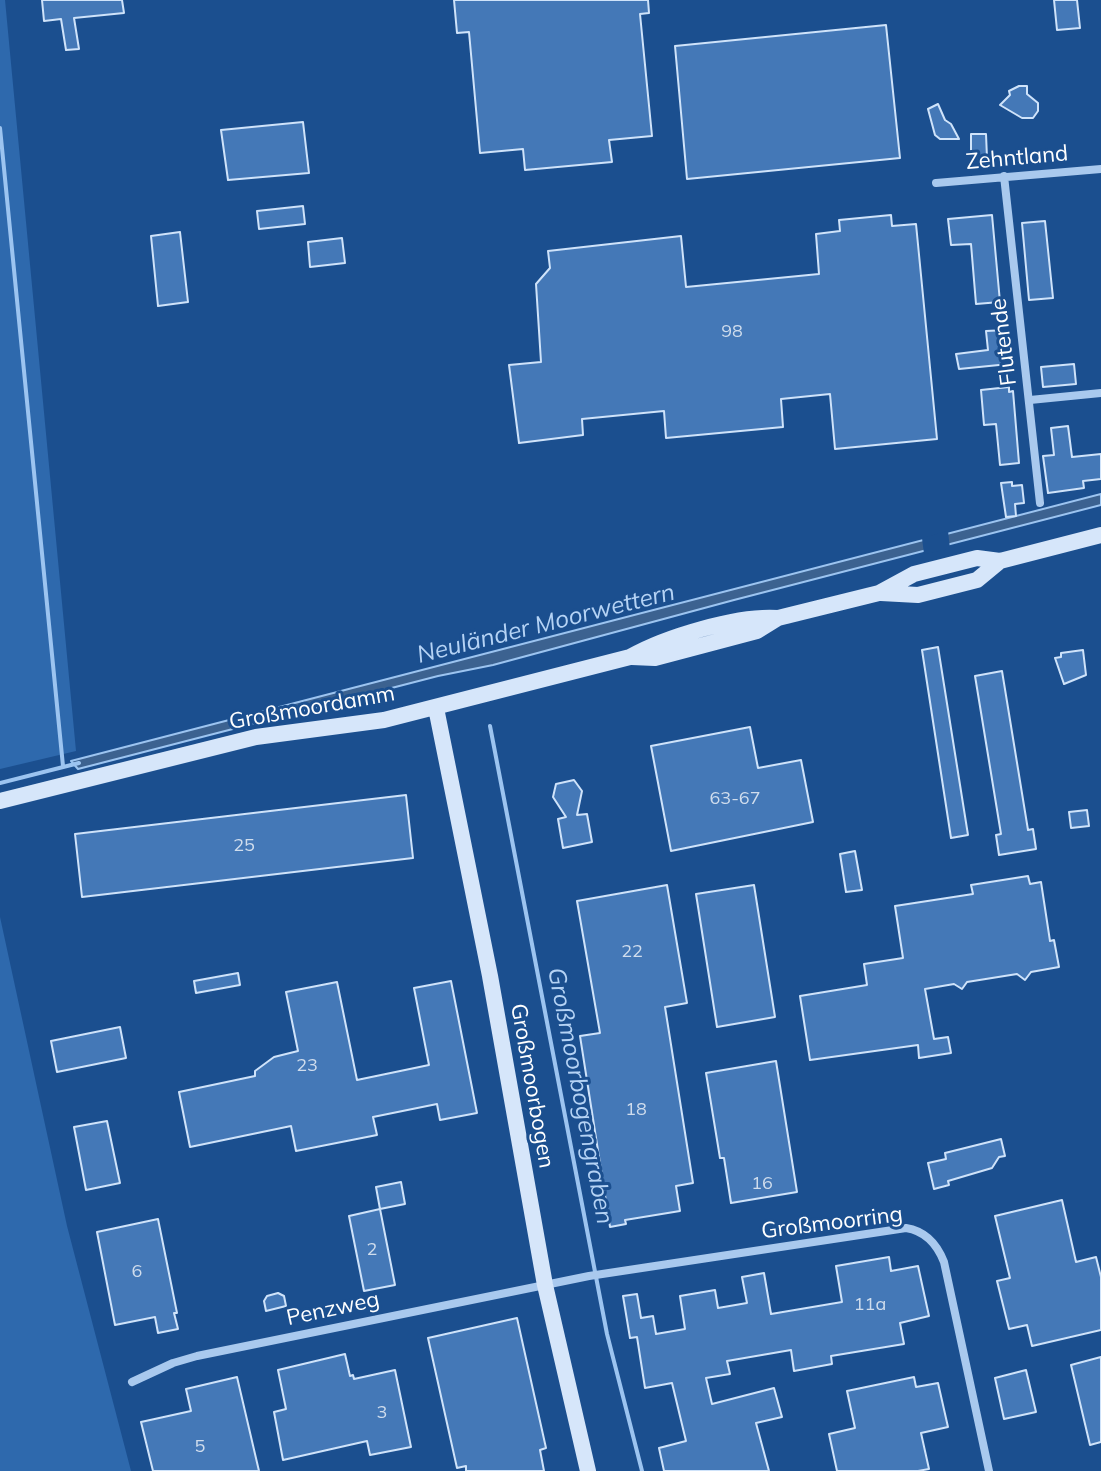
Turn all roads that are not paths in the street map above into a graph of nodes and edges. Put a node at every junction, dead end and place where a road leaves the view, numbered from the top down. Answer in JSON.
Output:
{"nodes":[{"id":1,"x":1101,"y":169,"type":"edge"},
{"id":2,"x":1004,"y":176,"type":"junction"},
{"id":3,"x":936,"y":183,"type":"dead end"},
{"id":4,"x":1101,"y":393,"type":"edge"},
{"id":5,"x":1030,"y":400,"type":"junction"},
{"id":6,"x":1040,"y":503,"type":"dead end"},
{"id":7,"x":1101,"y":535,"type":"edge"},
{"id":8,"x":1000,"y":561,"type":"junction"},
{"id":9,"x":879,"y":593,"type":"junction"},
{"id":10,"x":778,"y":618,"type":"junction"},
{"id":11,"x":745,"y":619,"type":"junction"},
{"id":12,"x":730,"y":638,"type":"junction"},
{"id":13,"x":630,"y":657,"type":"junction"},
{"id":14,"x":436,"y":708,"type":"junction"},
{"id":15,"x":0,"y":801,"type":"edge"},
{"id":16,"x":545,"y":1285,"type":"junction"},
{"id":17,"x":132,"y":1382,"type":"dead end"},
{"id":18,"x":588,"y":1471,"type":"edge"},
{"id":19,"x":989,"y":1471,"type":"edge"}],
"edges":[{"from":1,"to":2,"type":"street","name":"Zehntland"},
{"from":2,"to":3,"type":"street","name":"Zehntland"},
{"from":2,"to":5,"type":"street","name":"Flutende"},
{"from":4,"to":5,"type":"street"},
{"from":5,"to":6,"type":"street","name":"Flutende"},
{"from":7,"to":8,"type":"main road","name":"Großmoordamm"},
{"from":8,"to":9,"type":"main road","name":"Großmoordamm"},
{"from":8,"to":9,"type":"main road","name":"Großmoordamm"},
{"from":9,"to":10,"type":"main road","name":"Großmoordamm"},
{"from":10,"to":11,"type":"main road","name":"Großmoordamm"},
{"from":10,"to":12,"type":"main road","name":"Großmoordamm"},
{"from":11,"to":12,"type":"main road"},
{"from":11,"to":13,"type":"main road","name":"Großmoordamm"},
{"from":12,"to":13,"type":"main road","name":"Großmoordamm"},
{"from":13,"to":14,"type":"main road","name":"Großmoordamm"},
{"from":14,"to":15,"type":"main road","name":"Großmoordamm"},
{"from":14,"to":16,"type":"main road","name":"Großmoorbogen"},
{"from":16,"to":17,"type":"street","name":"Penzweg"},
{"from":16,"to":18,"type":"main road","name":"Großmoorbogen"},
{"from":16,"to":19,"type":"street","name":"Großmoorring"}]}
